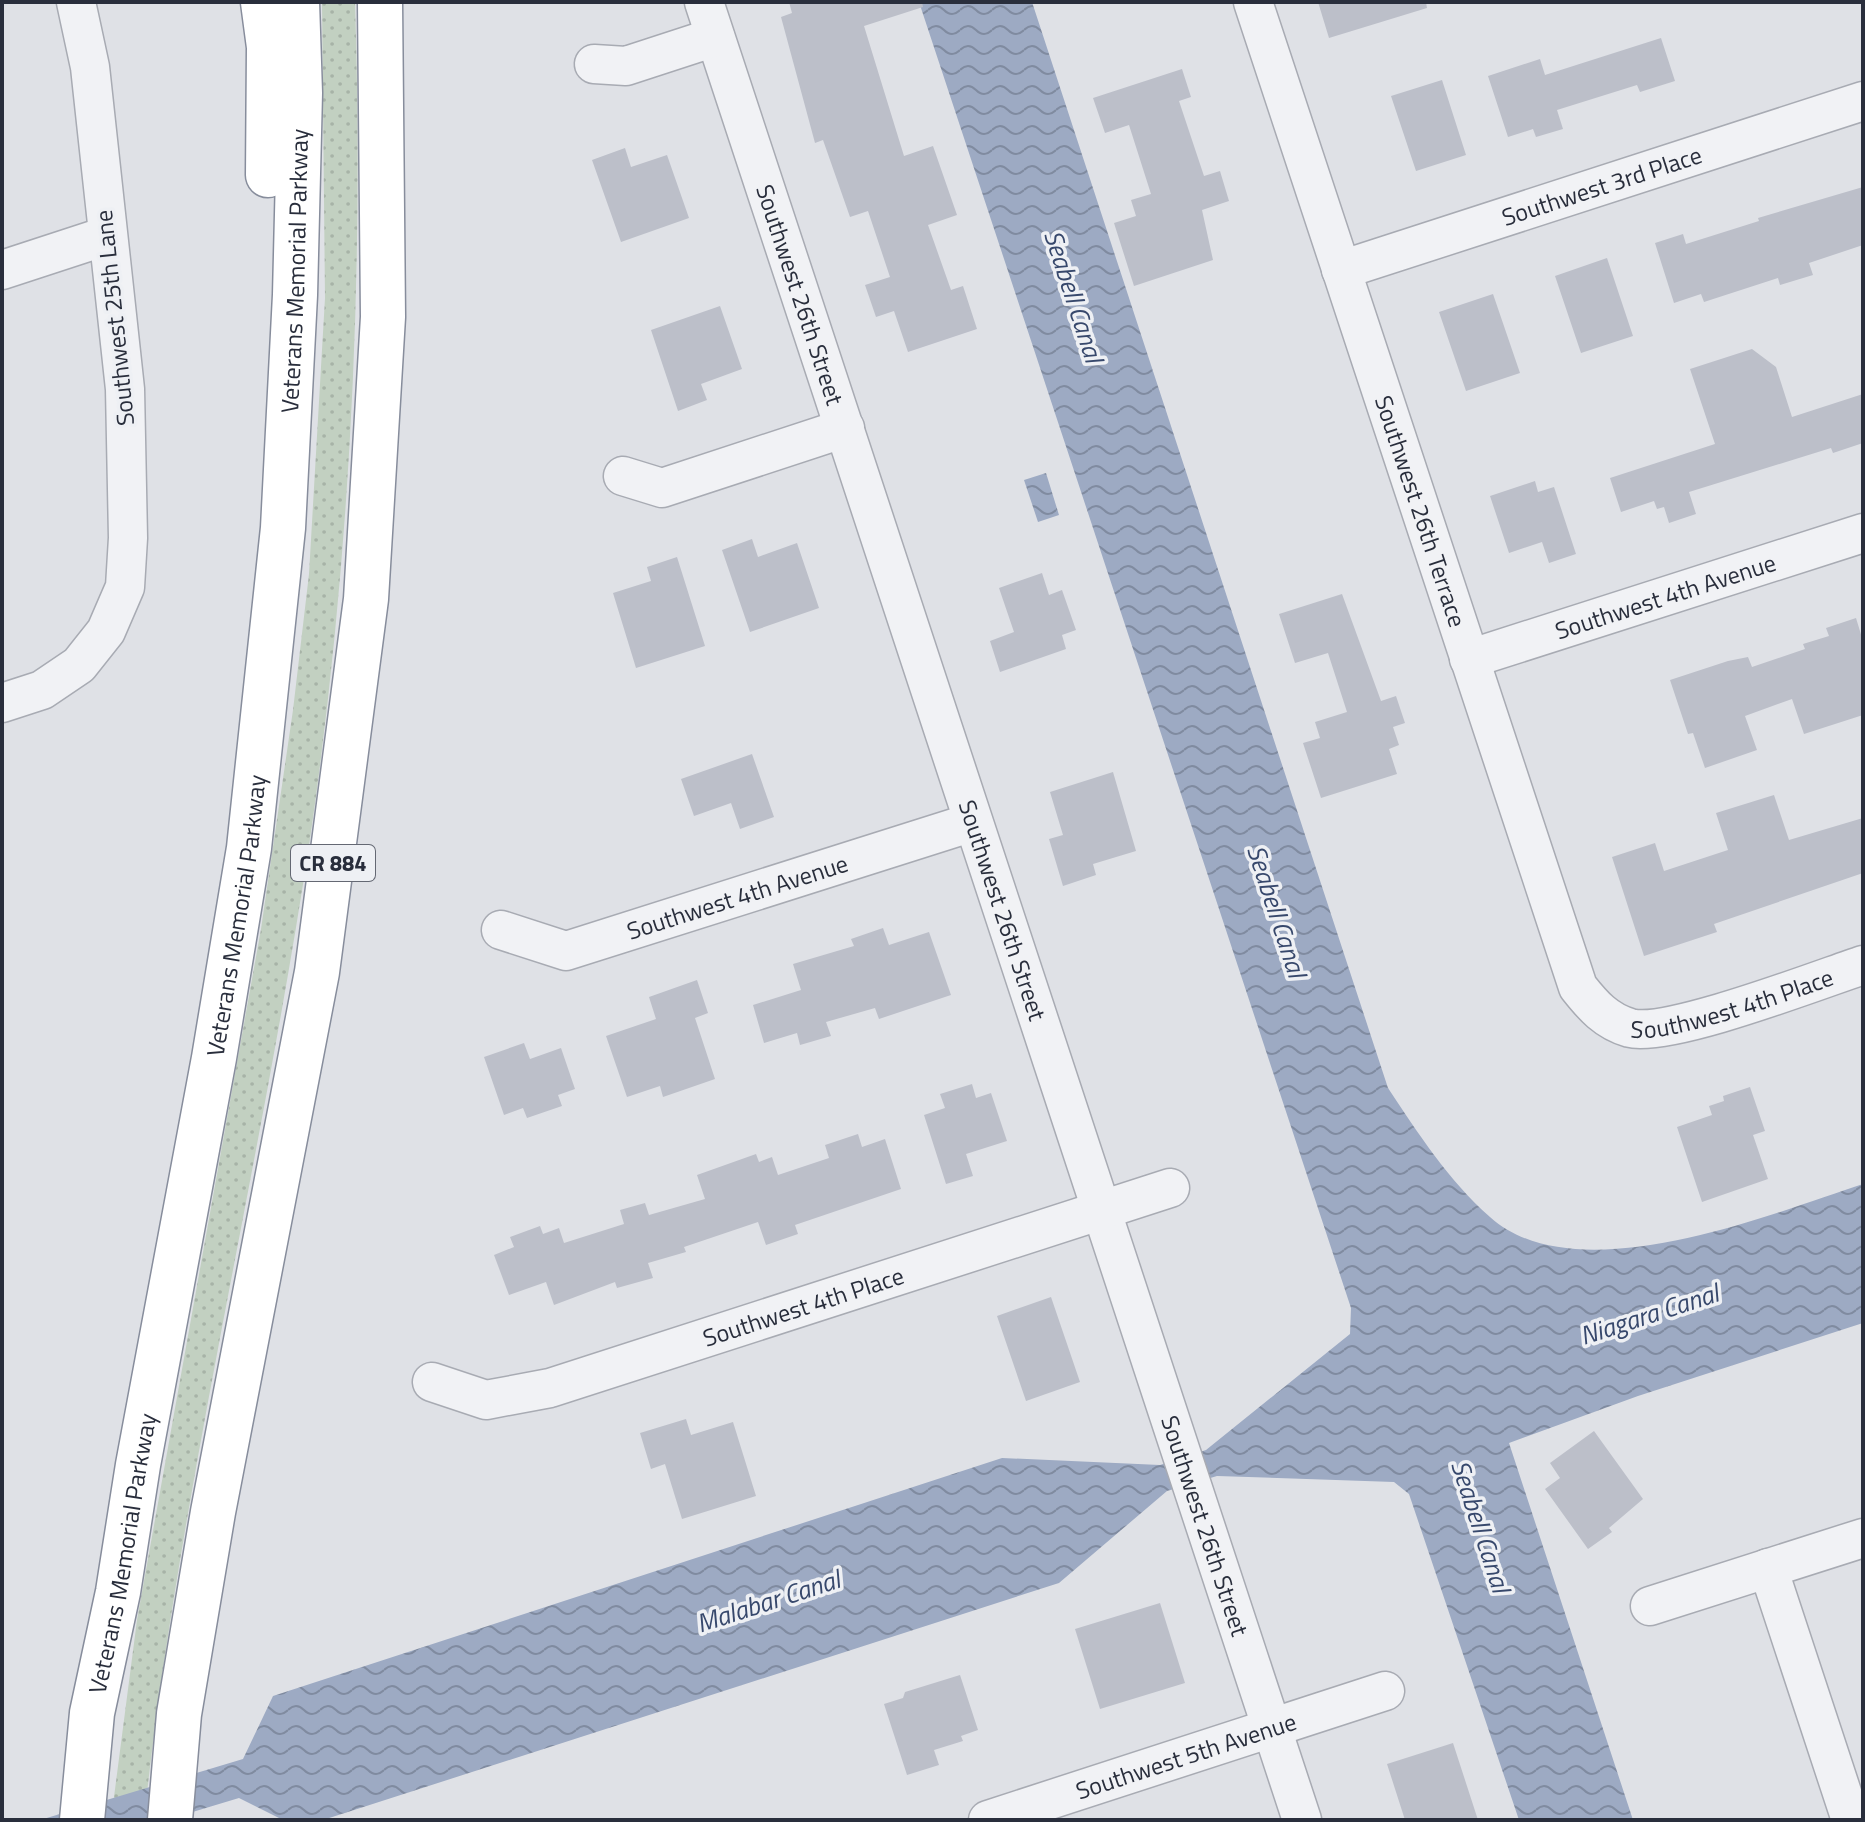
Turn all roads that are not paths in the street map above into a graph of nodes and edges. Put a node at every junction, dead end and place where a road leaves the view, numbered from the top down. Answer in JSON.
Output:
{"nodes":[{"id":1,"x":76,"y":2,"type":"edge"},
{"id":2,"x":263,"y":2,"type":"edge"},
{"id":3,"x":297,"y":2,"type":"edge"},
{"id":4,"x":380,"y":2,"type":"edge"},
{"id":5,"x":1253,"y":2,"type":"edge"},
{"id":6,"x":710,"y":19,"type":"edge"},
{"id":7,"x":594,"y":64,"type":"dead end"},
{"id":8,"x":1863,"y":101,"type":"edge"},
{"id":9,"x":106,"y":236,"type":"junction"},
{"id":10,"x":2,"y":270,"type":"edge"},
{"id":11,"x":1341,"y":270,"type":"junction"},
{"id":12,"x":845,"y":428,"type":"junction"},
{"id":13,"x":623,"y":476,"type":"dead end"},
{"id":14,"x":1863,"y":533,"type":"edge"},
{"id":15,"x":1469,"y":659,"type":"junction"},
{"id":16,"x":2,"y":703,"type":"edge"},
{"id":17,"x":973,"y":822,"type":"junction"},
{"id":18,"x":249,"y":848,"type":"junction"},
{"id":19,"x":501,"y":930,"type":"dead end"},
{"id":20,"x":1863,"y":965,"type":"edge"},
{"id":21,"x":1600,"y":1014,"type":"joint"},
{"id":22,"x":1170,"y":1188,"type":"dead end"},
{"id":23,"x":1103,"y":1211,"type":"junction"},
{"id":24,"x":432,"y":1382,"type":"dead end"},
{"id":25,"x":1863,"y":1538,"type":"edge"},
{"id":26,"x":1768,"y":1568,"type":"junction"},
{"id":27,"x":1650,"y":1606,"type":"dead end"},
{"id":28,"x":1385,"y":1691,"type":"dead end"},
{"id":29,"x":1272,"y":1729,"type":"junction"},
{"id":30,"x":82,"y":1820,"type":"edge"},
{"id":31,"x":170,"y":1820,"type":"edge"},
{"id":32,"x":988,"y":1820,"type":"edge"},
{"id":33,"x":1302,"y":1820,"type":"edge"},
{"id":34,"x":1851,"y":1820,"type":"edge"}],
"edges":[{"from":1,"to":9,"type":"street","name":"Southwest 25th Lane"},
{"from":2,"to":18,"type":"highway"},
{"from":3,"to":18,"type":"highway","name":"Veterans Memorial Parkway"},
{"from":4,"to":31,"type":"highway","number":"CR 884"},
{"from":5,"to":11,"type":"street","name":"Southwest 26th Terrace"},
{"from":6,"to":7,"type":"street"},
{"from":6,"to":12,"type":"street","name":"Southwest 26th Street"},
{"from":8,"to":11,"type":"street","name":"Southwest 3rd Place"},
{"from":9,"to":10,"type":"street"},
{"from":9,"to":16,"type":"street","name":"Southwest 25th Lane"},
{"from":11,"to":15,"type":"street","name":"Southwest 26th Terrace"},
{"from":12,"to":13,"type":"street"},
{"from":12,"to":17,"type":"street","name":"Southwest 26th Street"},
{"from":14,"to":15,"type":"street","name":"Southwest 4th Avenue"},
{"from":15,"to":21,"type":"street","name":"Southwest 26th Terrace"},
{"from":17,"to":19,"type":"street","name":"Southwest 4th Avenue"},
{"from":17,"to":23,"type":"street","name":"Southwest 26th Street"},
{"from":18,"to":30,"type":"highway","name":"Veterans Memorial Parkway"},
{"from":20,"to":21,"type":"street","name":"Southwest 4th Place"},
{"from":22,"to":23,"type":"street","name":"Southwest 4th Place"},
{"from":23,"to":24,"type":"street","name":"Southwest 4th Place"},
{"from":23,"to":29,"type":"street","name":"Southwest 26th Street"},
{"from":25,"to":26,"type":"street"},
{"from":26,"to":27,"type":"street"},
{"from":26,"to":34,"type":"street"},
{"from":28,"to":29,"type":"street","name":"Southwest 5th Avenue"},
{"from":29,"to":32,"type":"street","name":"Southwest 5th Avenue"},
{"from":29,"to":33,"type":"street","name":"Southwest 26th Street"}]}
